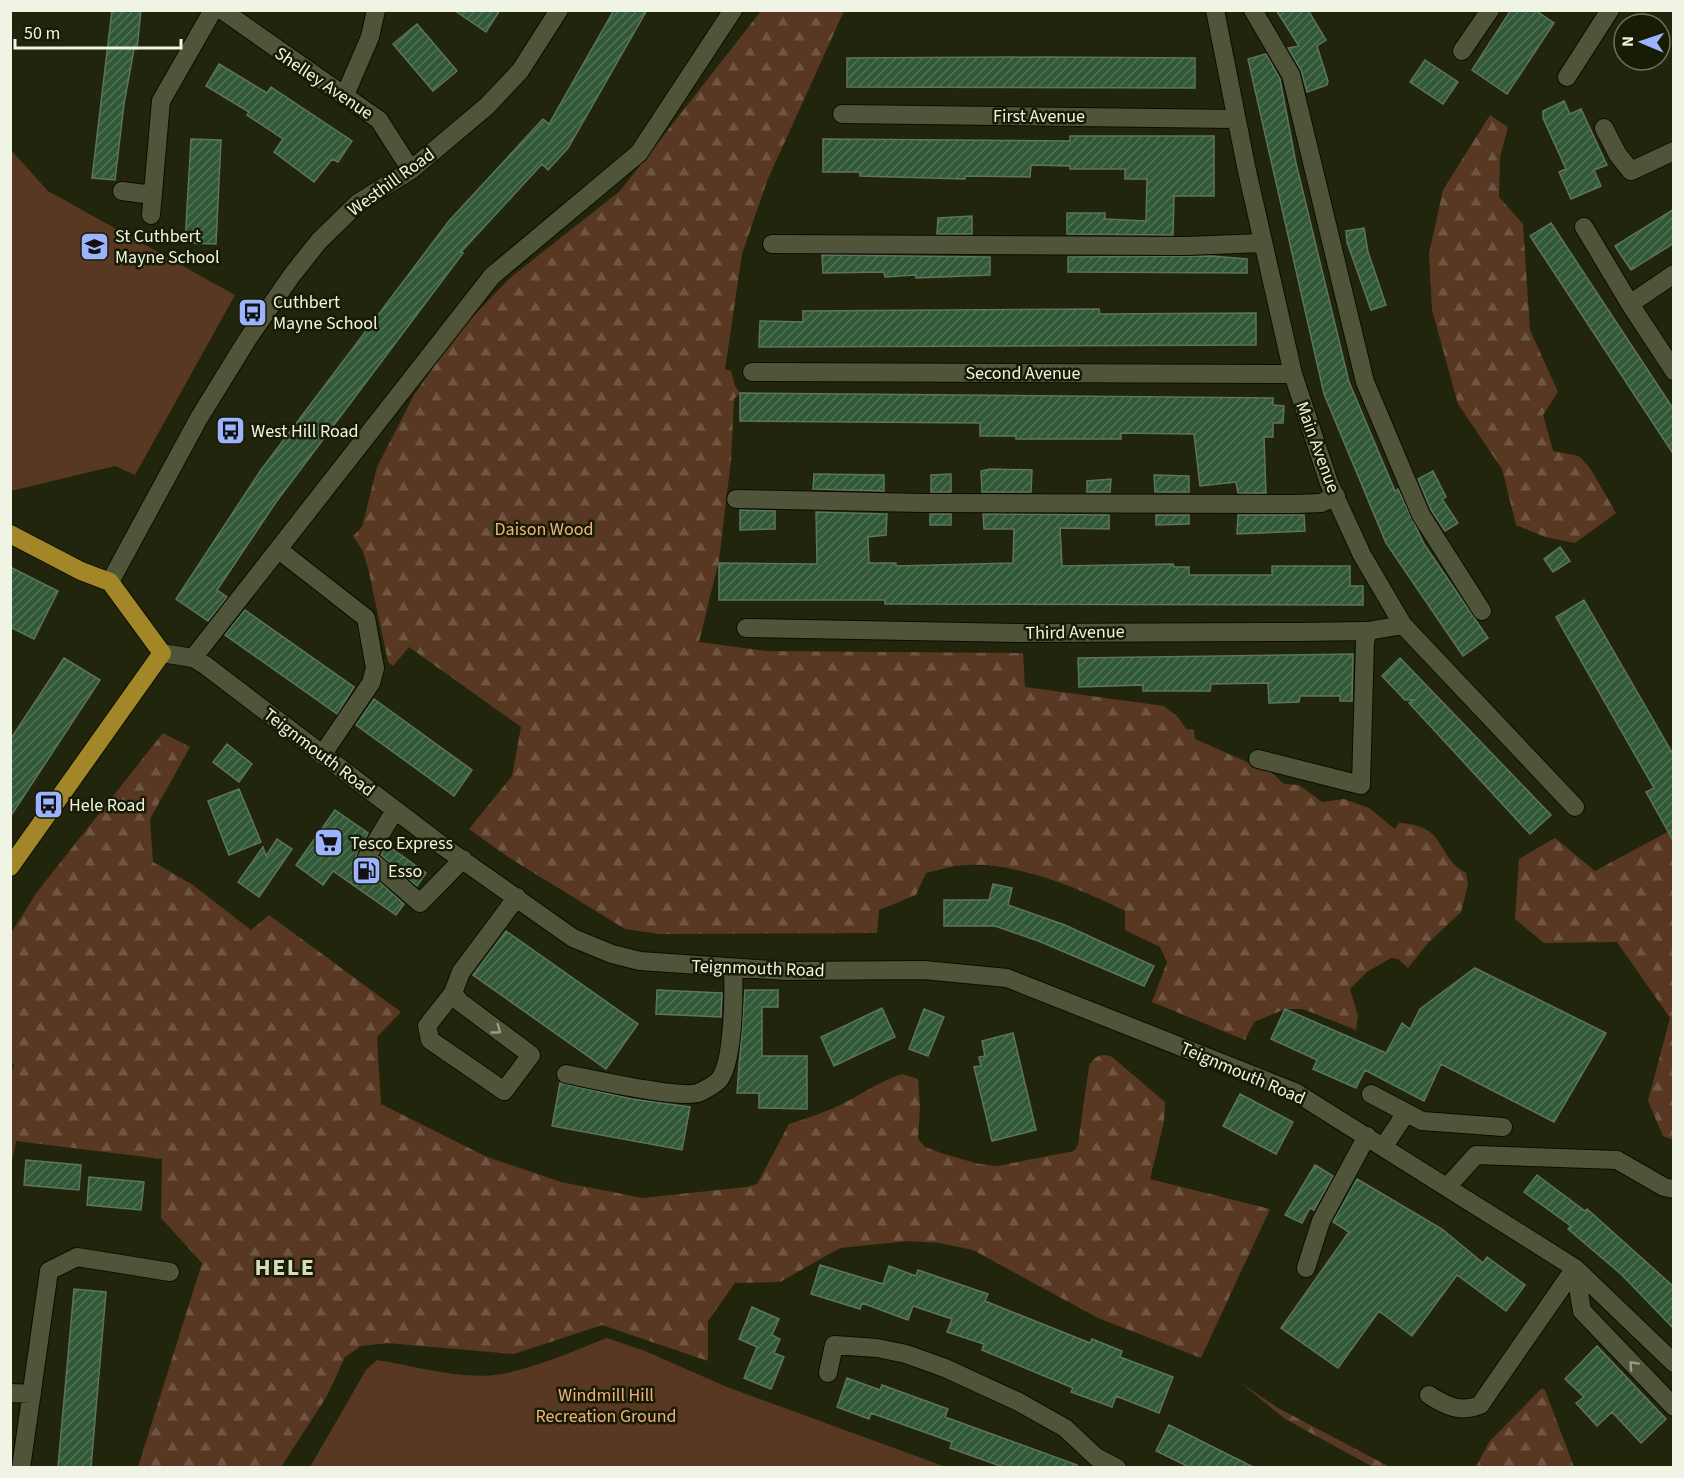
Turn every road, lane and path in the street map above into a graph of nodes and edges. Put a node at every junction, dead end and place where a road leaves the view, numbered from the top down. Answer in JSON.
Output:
{"nodes":[{"id":1,"x":213,"y":10,"type":"edge"},
{"id":2,"x":222,"y":10,"type":"edge"},
{"id":3,"x":376,"y":10,"type":"edge"},
{"id":4,"x":559,"y":10,"type":"edge"},
{"id":5,"x":733,"y":10,"type":"edge"},
{"id":6,"x":1215,"y":10,"type":"edge"},
{"id":7,"x":1252,"y":10,"type":"edge"},
{"id":8,"x":1490,"y":10,"type":"edge"},
{"id":9,"x":1610,"y":10,"type":"edge"},
{"id":10,"x":1462,"y":51,"type":"dead end"},
{"id":11,"x":1567,"y":77,"type":"dead end"},
{"id":12,"x":345,"y":95,"type":"junction"},
{"id":13,"x":842,"y":114,"type":"dead end"},
{"id":14,"x":1236,"y":119,"type":"junction"},
{"id":15,"x":1604,"y":128,"type":"dead end"},
{"id":16,"x":1674,"y":151,"type":"edge"},
{"id":17,"x":411,"y":170,"type":"junction"},
{"id":18,"x":122,"y":190,"type":"dead end"},
{"id":19,"x":153,"y":195,"type":"junction"},
{"id":20,"x":151,"y":215,"type":"dead end"},
{"id":21,"x":1584,"y":227,"type":"dead end"},
{"id":22,"x":1263,"y":243,"type":"junction"},
{"id":23,"x":772,"y":244,"type":"dead end"},
{"id":24,"x":1674,"y":274,"type":"edge"},
{"id":25,"x":1630,"y":304,"type":"junction"},
{"id":26,"x":1674,"y":371,"type":"edge"},
{"id":27,"x":752,"y":372,"type":"dead end"},
{"id":28,"x":1293,"y":374,"type":"junction"},
{"id":29,"x":1336,"y":496,"type":"junction"},
{"id":30,"x":736,"y":499,"type":"dead end"},
{"id":31,"x":10,"y":534,"type":"edge"},
{"id":32,"x":279,"y":550,"type":"junction"},
{"id":33,"x":110,"y":582,"type":"junction"},
{"id":34,"x":1482,"y":611,"type":"dead end"},
{"id":35,"x":1403,"y":625,"type":"junction"},
{"id":36,"x":747,"y":628,"type":"dead end"},
{"id":37,"x":1368,"y":631,"type":"junction"},
{"id":38,"x":162,"y":652,"type":"junction"},
{"id":39,"x":193,"y":658,"type":"junction"},
{"id":40,"x":322,"y":755,"type":"junction"},
{"id":41,"x":1258,"y":759,"type":"dead end"},
{"id":42,"x":1575,"y":807,"type":"dead end"},
{"id":43,"x":395,"y":810,"type":"junction"},
{"id":44,"x":463,"y":860,"type":"junction"},
{"id":45,"x":10,"y":867,"type":"edge"},
{"id":46,"x":517,"y":897,"type":"junction"},
{"id":47,"x":733,"y":968,"type":"junction"},
{"id":48,"x":453,"y":993,"type":"junction"},
{"id":49,"x":566,"y":1074,"type":"dead end"},
{"id":50,"x":1371,"y":1094,"type":"dead end"},
{"id":51,"x":1406,"y":1113,"type":"junction"},
{"id":52,"x":1503,"y":1127,"type":"dead end"},
{"id":53,"x":1367,"y":1136,"type":"junction"},
{"id":54,"x":1384,"y":1146,"type":"junction"},
{"id":55,"x":1449,"y":1186,"type":"junction"},
{"id":56,"x":1674,"y":1189,"type":"edge"},
{"id":57,"x":1306,"y":1268,"type":"dead end"},
{"id":58,"x":1575,"y":1268,"type":"junction"},
{"id":59,"x":170,"y":1272,"type":"dead end"},
{"id":60,"x":1674,"y":1363,"type":"edge"},
{"id":61,"x":828,"y":1373,"type":"dead end"},
{"id":62,"x":10,"y":1393,"type":"edge"},
{"id":63,"x":32,"y":1394,"type":"junction"},
{"id":64,"x":1429,"y":1395,"type":"dead end"},
{"id":65,"x":1674,"y":1407,"type":"edge"},
{"id":66,"x":1093,"y":1462,"type":"edge"},
{"id":67,"x":21,"y":1467,"type":"edge"},
{"id":68,"x":1118,"y":1467,"type":"edge"}],
"edges":[{"from":1,"to":19,"type":"street"},
{"from":2,"to":12,"type":"street","name":"Shelley Avenue"},
{"from":3,"to":12,"type":"street"},
{"from":4,"to":17,"type":"street","name":"Westhill Road"},
{"from":5,"to":32,"type":"street"},
{"from":6,"to":14,"type":"street","name":"Main Avenue"},
{"from":7,"to":34,"type":"street"},
{"from":8,"to":10,"type":"street"},
{"from":9,"to":11,"type":"street"},
{"from":12,"to":17,"type":"street","name":"Shelley Avenue"},
{"from":13,"to":14,"type":"street","name":"First Avenue"},
{"from":14,"to":22,"type":"street","name":"Main Avenue"},
{"from":15,"to":16,"type":"street"},
{"from":17,"to":33,"type":"street","name":"Westhill Road"},
{"from":18,"to":19,"type":"street"},
{"from":19,"to":20,"type":"street"},
{"from":21,"to":25,"type":"street"},
{"from":22,"to":23,"type":"street"},
{"from":22,"to":28,"type":"street","name":"Main Avenue"},
{"from":24,"to":25,"type":"street"},
{"from":25,"to":26,"type":"street"},
{"from":27,"to":28,"type":"street","name":"Second Avenue"},
{"from":28,"to":29,"type":"street","name":"Main Avenue"},
{"from":29,"to":30,"type":"street"},
{"from":29,"to":35,"type":"street","name":"Main Avenue"},
{"from":31,"to":33,"type":"main road"},
{"from":32,"to":39,"type":"street"},
{"from":32,"to":40,"type":"street"},
{"from":33,"to":38,"type":"main road"},
{"from":35,"to":37,"type":"street","name":"Third Avenue"},
{"from":35,"to":42,"type":"street","name":"Main Avenue"},
{"from":36,"to":37,"type":"street","name":"Third Avenue"},
{"from":37,"to":41,"type":"street"},
{"from":38,"to":39,"type":"street","name":"Teignmouth Road"},
{"from":38,"to":45,"type":"main road"},
{"from":39,"to":40,"type":"street","name":"Teignmouth Road"},
{"from":40,"to":43,"type":"street","name":"Teignmouth Road"},
{"from":43,"to":44,"type":"street","name":"Teignmouth Road"},
{"from":43,"to":44,"type":"street"},
{"from":44,"to":46,"type":"street","name":"Teignmouth Road"},
{"from":46,"to":47,"type":"street","name":"Teignmouth Road"},
{"from":46,"to":48,"type":"street"},
{"from":47,"to":49,"type":"street"},
{"from":47,"to":53,"type":"street","name":"Teignmouth Road"},
{"from":48,"to":48,"type":"street","one_way":true},
{"from":50,"to":51,"type":"street"},
{"from":51,"to":52,"type":"street"},
{"from":51,"to":54,"type":"street"},
{"from":53,"to":54,"type":"street","name":"Teignmouth Road"},
{"from":53,"to":57,"type":"street"},
{"from":54,"to":55,"type":"street","name":"Teignmouth Road"},
{"from":55,"to":56,"type":"street"},
{"from":55,"to":58,"type":"street","name":"Teignmouth Road"},
{"from":58,"to":60,"type":"street","name":"Teignmouth Road"},
{"from":58,"to":64,"type":"street"},
{"from":65,"to":58,"type":"street","one_way":true},
{"from":59,"to":63,"type":"street"},
{"from":61,"to":66,"type":"street"},
{"from":62,"to":63,"type":"street"},
{"from":63,"to":67,"type":"street"},
{"from":66,"to":68,"type":"street"}]}
